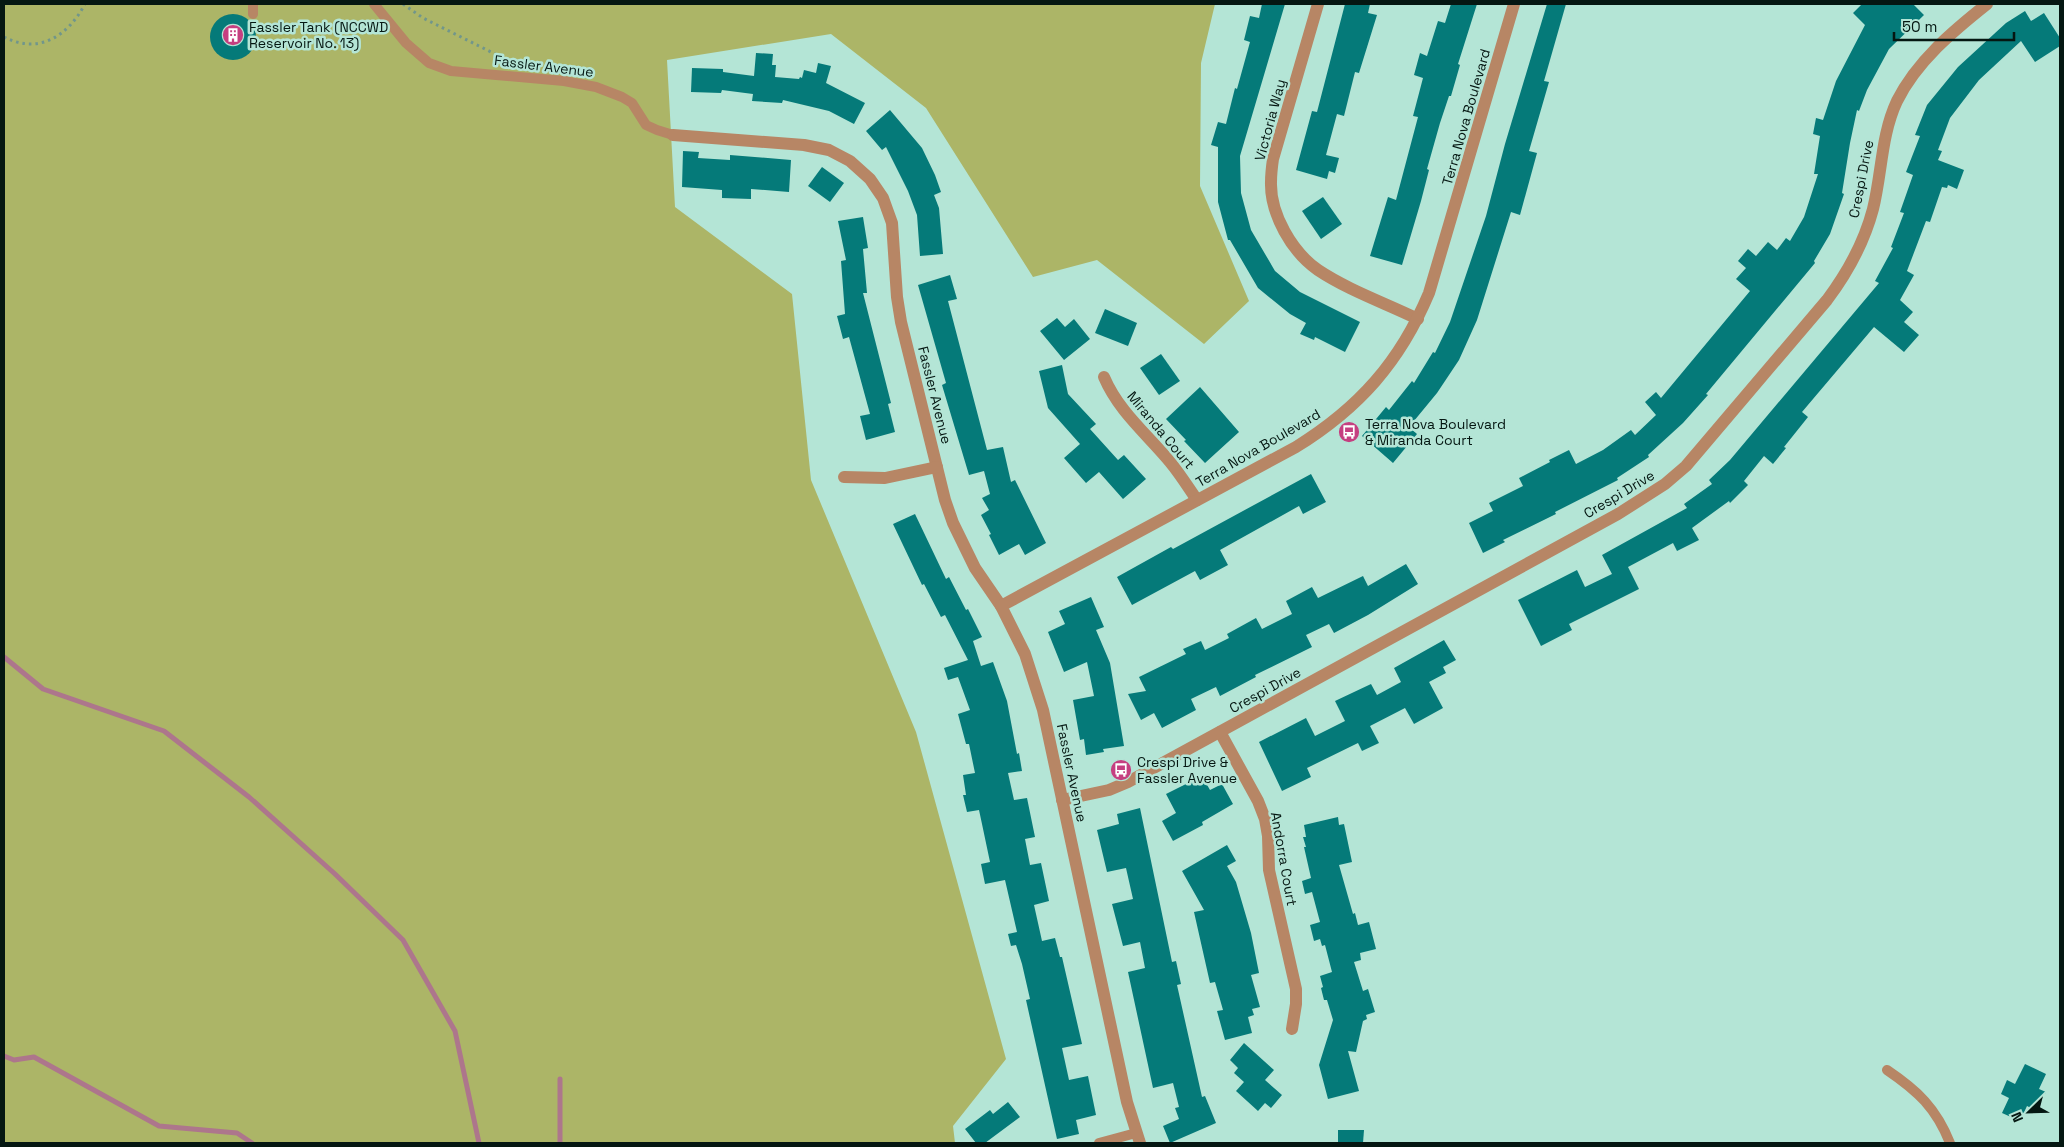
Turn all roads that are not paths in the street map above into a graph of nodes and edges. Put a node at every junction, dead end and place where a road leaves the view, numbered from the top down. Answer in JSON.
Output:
{"nodes":[{"id":1,"x":374,"y":4,"type":"edge"},
{"id":2,"x":1318,"y":4,"type":"edge"},
{"id":3,"x":1514,"y":4,"type":"edge"},
{"id":4,"x":1987,"y":4,"type":"edge"},
{"id":5,"x":673,"y":135,"type":"joint"},
{"id":6,"x":1418,"y":319,"type":"junction"},
{"id":7,"x":1104,"y":377,"type":"dead end"},
{"id":8,"x":937,"y":467,"type":"junction"},
{"id":9,"x":844,"y":477,"type":"dead end"},
{"id":10,"x":1197,"y":500,"type":"junction"},
{"id":11,"x":1001,"y":606,"type":"junction"},
{"id":12,"x":1220,"y":732,"type":"junction"},
{"id":13,"x":1062,"y":800,"type":"junction"},
{"id":14,"x":1292,"y":1029,"type":"dead end"},
{"id":15,"x":1887,"y":1070,"type":"dead end"},
{"id":16,"x":1138,"y":1138,"type":"edge"},
{"id":17,"x":1099,"y":1143,"type":"edge"},
{"id":18,"x":1950,"y":1143,"type":"edge"}],
"edges":[{"from":1,"to":5,"type":"lane","name":"Fassler Avenue"},
{"from":2,"to":6,"type":"street","name":"Victoria Way"},
{"from":3,"to":6,"type":"street","name":"Terra Nova Boulevard"},
{"from":4,"to":12,"type":"street","name":"Crespi Drive"},
{"from":5,"to":8,"type":"street","name":"Fassler Avenue"},
{"from":6,"to":10,"type":"street","name":"Terra Nova Boulevard"},
{"from":7,"to":10,"type":"street","name":"Miranda Court"},
{"from":8,"to":9,"type":"street"},
{"from":8,"to":11,"type":"street","name":"Fassler Avenue"},
{"from":10,"to":11,"type":"street","name":"Terra Nova Boulevard"},
{"from":11,"to":13,"type":"street","name":"Fassler Avenue"},
{"from":12,"to":13,"type":"street","name":"Crespi Drive"},
{"from":12,"to":14,"type":"street","name":"Andorra Court"},
{"from":13,"to":16,"type":"street","name":"Fassler Avenue"},
{"from":15,"to":18,"type":"lane"},
{"from":16,"to":17,"type":"lane"}]}
